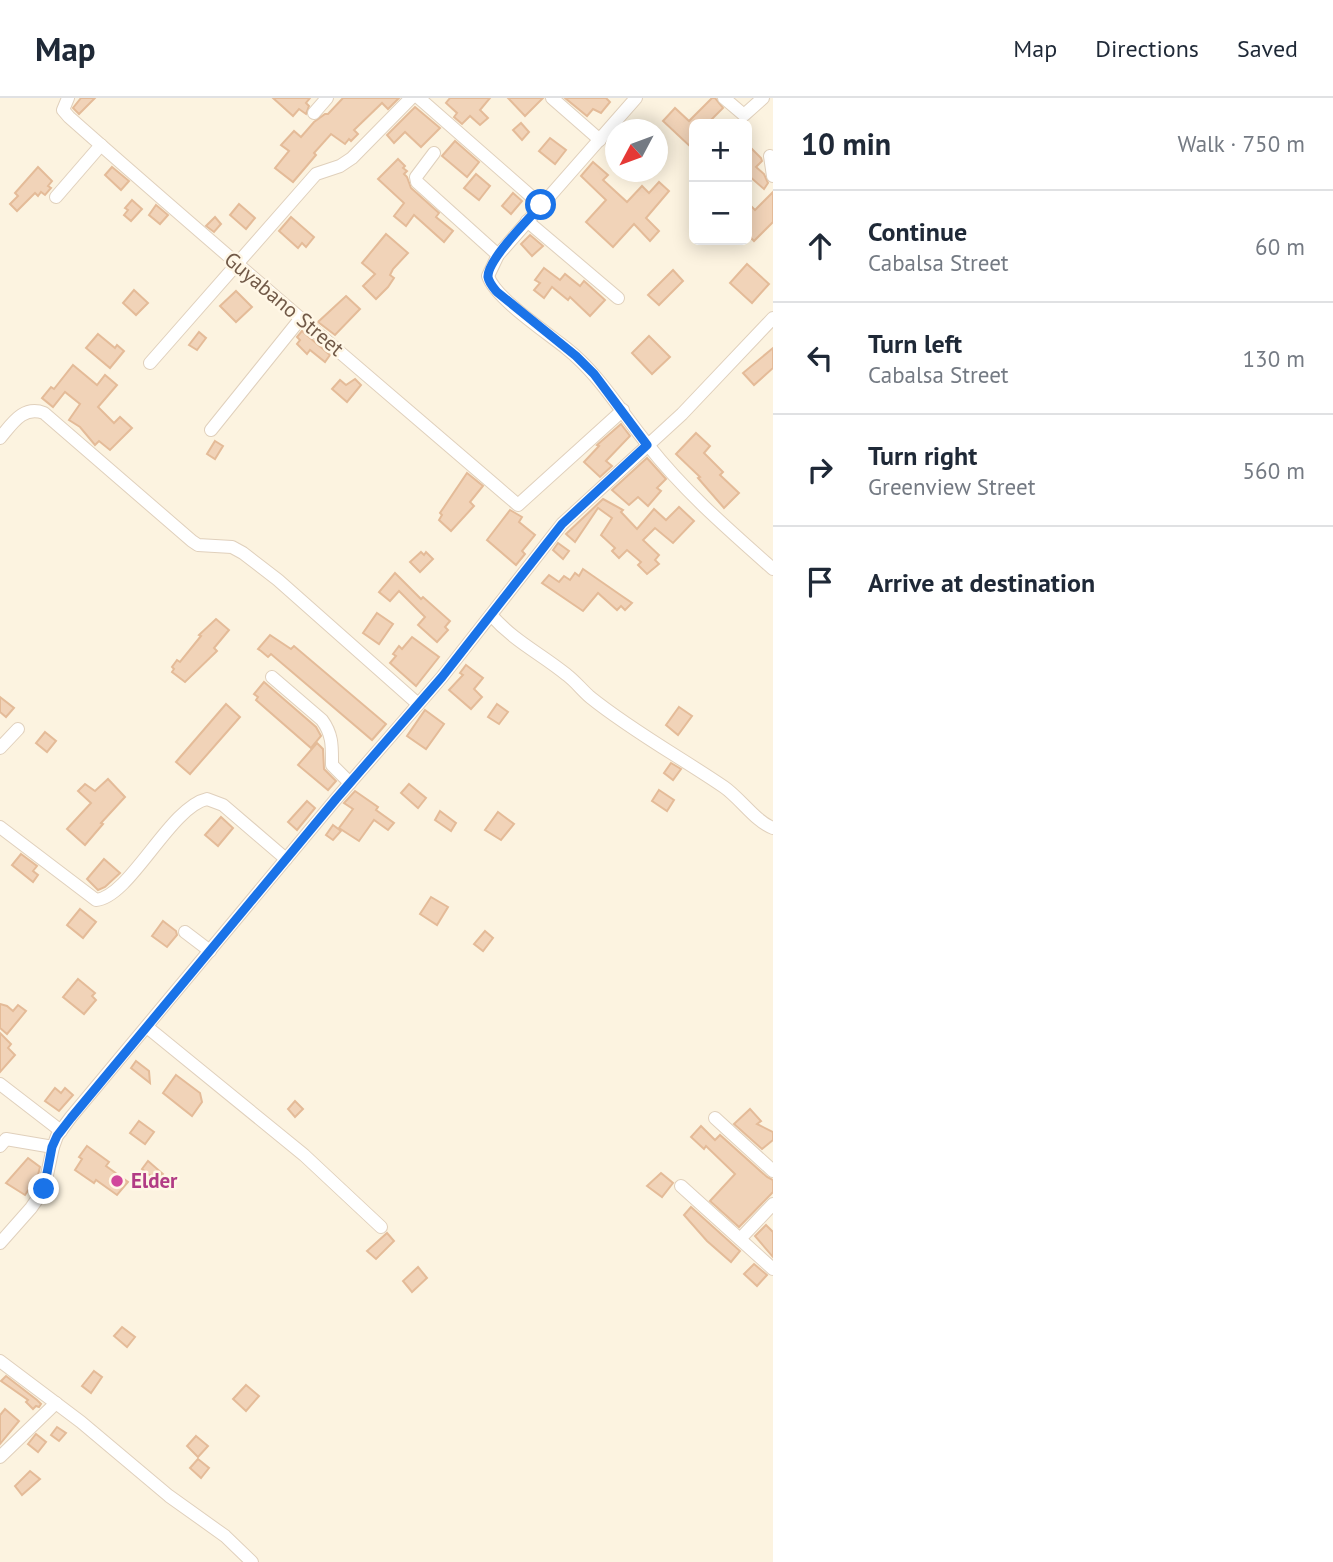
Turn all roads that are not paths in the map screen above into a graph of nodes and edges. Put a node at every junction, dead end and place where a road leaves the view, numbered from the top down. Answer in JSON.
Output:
{"nodes":[{"id":1,"x":68,"y":98,"type":"edge"},
{"id":2,"x":327,"y":98,"type":"edge"},
{"id":3,"x":411,"y":98,"type":"edge"},
{"id":4,"x":419,"y":98,"type":"edge"},
{"id":5,"x":552,"y":98,"type":"edge"},
{"id":6,"x":636,"y":98,"type":"edge"},
{"id":7,"x":724,"y":98,"type":"edge"},
{"id":8,"x":763,"y":98,"type":"edge"},
{"id":9,"x":314,"y":113,"type":"dead end"},
{"id":10,"x":600,"y":140,"type":"junction"},
{"id":11,"x":101,"y":145,"type":"junction"},
{"id":12,"x":434,"y":153,"type":"dead end"},
{"id":13,"x":770,"y":156,"type":"dead end"},
{"id":14,"x":773,"y":176,"type":"edge"},
{"id":15,"x":56,"y":197,"type":"dead end"},
{"id":16,"x":541,"y":205,"type":"junction"},
{"id":17,"x":527,"y":221,"type":"junction"},
{"id":18,"x":498,"y":255,"type":"junction"},
{"id":19,"x":236,"y":264,"type":"junction"},
{"id":20,"x":618,"y":298,"type":"dead end"},
{"id":21,"x":301,"y":318,"type":"junction"},
{"id":22,"x":773,"y":318,"type":"edge"},
{"id":23,"x":150,"y":363,"type":"dead end"},
{"id":24,"x":622,"y":410,"type":"junction"},
{"id":25,"x":211,"y":430,"type":"dead end"},
{"id":26,"x":0,"y":438,"type":"edge"},
{"id":27,"x":647,"y":445,"type":"junction"},
{"id":28,"x":773,"y":569,"type":"edge"},
{"id":29,"x":491,"y":615,"type":"junction"},
{"id":30,"x":272,"y":677,"type":"dead end"},
{"id":31,"x":418,"y":704,"type":"junction"},
{"id":32,"x":18,"y":729,"type":"dead end"},
{"id":33,"x":0,"y":748,"type":"edge"},
{"id":34,"x":350,"y":783,"type":"junction"},
{"id":35,"x":0,"y":827,"type":"edge"},
{"id":36,"x":773,"y":828,"type":"edge"},
{"id":37,"x":286,"y":859,"type":"junction"},
{"id":38,"x":185,"y":932,"type":"dead end"},
{"id":39,"x":210,"y":951,"type":"junction"},
{"id":40,"x":147,"y":1027,"type":"junction"},
{"id":41,"x":0,"y":1084,"type":"edge"},
{"id":42,"x":715,"y":1118,"type":"dead end"},
{"id":43,"x":61,"y":1131,"type":"junction"},
{"id":44,"x":0,"y":1146,"type":"edge"},
{"id":45,"x":52,"y":1147,"type":"junction"},
{"id":46,"x":773,"y":1171,"type":"edge"},
{"id":47,"x":681,"y":1186,"type":"dead end"},
{"id":48,"x":773,"y":1204,"type":"edge"},
{"id":49,"x":381,"y":1227,"type":"dead end"},
{"id":50,"x":740,"y":1239,"type":"junction"},
{"id":51,"x":0,"y":1243,"type":"edge"},
{"id":52,"x":773,"y":1269,"type":"edge"},
{"id":53,"x":0,"y":1361,"type":"edge"},
{"id":54,"x":56,"y":1403,"type":"junction"},
{"id":55,"x":0,"y":1457,"type":"edge"},
{"id":56,"x":252,"y":1562,"type":"edge"}],
"edges":[{"from":1,"to":11,"type":"street","name":"Guyabano Street"},
{"from":2,"to":9,"type":"street"},
{"from":3,"to":19,"type":"street"},
{"from":4,"to":16,"type":"street"},
{"from":5,"to":10,"type":"street"},
{"from":6,"to":10,"type":"street"},
{"from":7,"to":8,"type":"street"},
{"from":10,"to":16,"type":"street"},
{"from":11,"to":15,"type":"street"},
{"from":11,"to":19,"type":"street","name":"Guyabano Street"},
{"from":12,"to":18,"type":"street"},
{"from":13,"to":14,"type":"street"},
{"from":16,"to":17,"type":"street"},
{"from":17,"to":18,"type":"street"},
{"from":17,"to":20,"type":"street"},
{"from":18,"to":24,"type":"street"},
{"from":19,"to":21,"type":"street","name":"Guyabano Street"},
{"from":19,"to":23,"type":"street"},
{"from":21,"to":24,"type":"street","name":"Guyabano Street"},
{"from":21,"to":25,"type":"street"},
{"from":22,"to":27,"type":"street"},
{"from":24,"to":27,"type":"street"},
{"from":26,"to":31,"type":"street"},
{"from":27,"to":28,"type":"street"},
{"from":27,"to":29,"type":"street"},
{"from":29,"to":31,"type":"street"},
{"from":29,"to":36,"type":"street"},
{"from":30,"to":34,"type":"street"},
{"from":31,"to":34,"type":"street"},
{"from":32,"to":33,"type":"street"},
{"from":34,"to":37,"type":"street"},
{"from":35,"to":37,"type":"street"},
{"from":37,"to":39,"type":"street"},
{"from":38,"to":39,"type":"street"},
{"from":39,"to":40,"type":"street"},
{"from":40,"to":43,"type":"street"},
{"from":40,"to":49,"type":"street"},
{"from":41,"to":43,"type":"street"},
{"from":42,"to":46,"type":"street"},
{"from":43,"to":45,"type":"street"},
{"from":44,"to":45,"type":"street"},
{"from":45,"to":51,"type":"street"},
{"from":47,"to":50,"type":"street"},
{"from":48,"to":50,"type":"street"},
{"from":50,"to":52,"type":"street"},
{"from":53,"to":54,"type":"street"},
{"from":54,"to":55,"type":"street"},
{"from":54,"to":56,"type":"street"}]}
